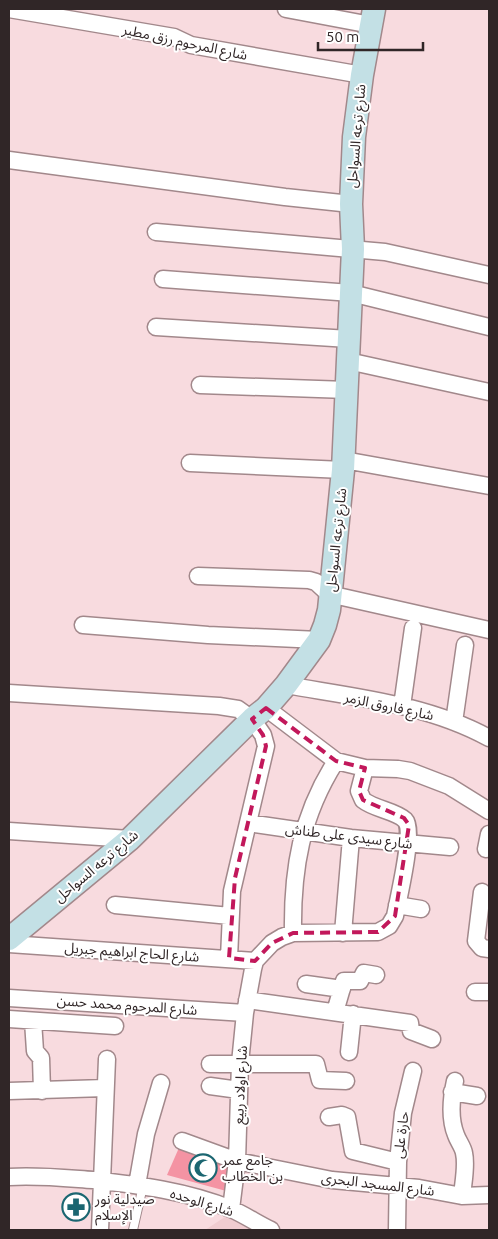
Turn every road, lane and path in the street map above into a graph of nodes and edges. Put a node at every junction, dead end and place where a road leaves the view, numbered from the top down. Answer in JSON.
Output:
{"nodes":[{"id":1,"x":9,"y":9,"type":"edge"},
{"id":2,"x":286,"y":9,"type":"edge"},
{"id":3,"x":373,"y":17,"type":"edge"},
{"id":4,"x":362,"y":75,"type":"junction"},
{"id":5,"x":9,"y":160,"type":"edge"},
{"id":6,"x":351,"y":204,"type":"junction"},
{"id":7,"x":156,"y":232,"type":"dead end"},
{"id":8,"x":353,"y":249,"type":"junction"},
{"id":9,"x":489,"y":275,"type":"edge"},
{"id":10,"x":164,"y":279,"type":"dead end"},
{"id":11,"x":351,"y":293,"type":"junction"},
{"id":12,"x":156,"y":327,"type":"dead end"},
{"id":13,"x":489,"y":327,"type":"edge"},
{"id":14,"x":349,"y":339,"type":"junction"},
{"id":15,"x":348,"y":361,"type":"junction"},
{"id":16,"x":200,"y":384,"type":"dead end"},
{"id":17,"x":347,"y":390,"type":"junction"},
{"id":18,"x":489,"y":392,"type":"edge"},
{"id":19,"x":190,"y":462,"type":"dead end"},
{"id":20,"x":344,"y":465,"type":"junction"},
{"id":21,"x":489,"y":486,"type":"edge"},
{"id":22,"x":198,"y":576,"type":"dead end"},
{"id":23,"x":329,"y":594,"type":"junction"},
{"id":24,"x":83,"y":626,"type":"dead end"},
{"id":25,"x":413,"y":628,"type":"dead end"},
{"id":26,"x":489,"y":630,"type":"edge"},
{"id":27,"x":319,"y":640,"type":"junction"},
{"id":28,"x":465,"y":645,"type":"dead end"},
{"id":29,"x":286,"y":685,"type":"junction"},
{"id":30,"x":9,"y":693,"type":"edge"},
{"id":31,"x":402,"y":706,"type":"junction"},
{"id":32,"x":259,"y":713,"type":"junction"},
{"id":33,"x":454,"y":722,"type":"junction"},
{"id":34,"x":489,"y":738,"type":"edge"},
{"id":35,"x":336,"y":761,"type":"junction"},
{"id":36,"x":365,"y":768,"type":"junction"},
{"id":37,"x":489,"y":811,"type":"edge"},
{"id":38,"x":248,"y":824,"type":"junction"},
{"id":39,"x":9,"y":831,"type":"edge"},
{"id":40,"x":303,"y":831,"type":"junction"},
{"id":41,"x":351,"y":838,"type":"junction"},
{"id":42,"x":130,"y":839,"type":"junction"},
{"id":43,"x":409,"y":844,"type":"junction"},
{"id":44,"x":450,"y":847,"type":"dead end"},
{"id":45,"x":482,"y":892,"type":"dead end"},
{"id":46,"x":115,"y":904,"type":"dead end"},
{"id":47,"x":397,"y":905,"type":"junction"},
{"id":48,"x":421,"y":909,"type":"dead end"},
{"id":49,"x":230,"y":916,"type":"junction"},
{"id":50,"x":293,"y":933,"type":"junction"},
{"id":51,"x":343,"y":933,"type":"junction"},
{"id":52,"x":9,"y":940,"type":"edge"},
{"id":53,"x":9,"y":944,"type":"edge"},
{"id":54,"x":489,"y":949,"type":"edge"},
{"id":55,"x":229,"y":958,"type":"junction"},
{"id":56,"x":255,"y":961,"type":"junction"},
{"id":57,"x":376,"y":975,"type":"dead end"},
{"id":58,"x":306,"y":984,"type":"dead end"},
{"id":59,"x":342,"y":988,"type":"junction"},
{"id":60,"x":9,"y":998,"type":"edge"},
{"id":61,"x":246,"y":1006,"type":"junction"},
{"id":62,"x":335,"y":1012,"type":"junction"},
{"id":63,"x":353,"y":1014,"type":"junction"},
{"id":64,"x":9,"y":1019,"type":"edge"},
{"id":65,"x":33,"y":1021,"type":"junction"},
{"id":66,"x":114,"y":1026,"type":"dead end"},
{"id":67,"x":432,"y":1039,"type":"dead end"},
{"id":68,"x":349,"y":1052,"type":"dead end"},
{"id":69,"x":107,"y":1059,"type":"dead end"},
{"id":70,"x":240,"y":1063,"type":"junction"},
{"id":71,"x":210,"y":1064,"type":"dead end"},
{"id":72,"x":413,"y":1071,"type":"dead end"},
{"id":73,"x":346,"y":1080,"type":"dead end"},
{"id":74,"x":161,"y":1083,"type":"dead end"},
{"id":75,"x":210,"y":1086,"type":"dead end"},
{"id":76,"x":105,"y":1088,"type":"junction"},
{"id":77,"x":239,"y":1090,"type":"junction"},
{"id":78,"x":9,"y":1091,"type":"edge"},
{"id":79,"x":42,"y":1091,"type":"junction"},
{"id":80,"x":477,"y":1096,"type":"dead end"},
{"id":81,"x":329,"y":1117,"type":"dead end"},
{"id":82,"x":182,"y":1141,"type":"dead end"},
{"id":83,"x":237,"y":1161,"type":"junction"},
{"id":84,"x":398,"y":1162,"type":"junction"},
{"id":85,"x":9,"y":1177,"type":"edge"},
{"id":86,"x":101,"y":1181,"type":"junction"},
{"id":87,"x":140,"y":1186,"type":"junction"},
{"id":88,"x":397,"y":1186,"type":"junction"},
{"id":89,"x":489,"y":1195,"type":"edge"},
{"id":90,"x":462,"y":1196,"type":"junction"},
{"id":91,"x":231,"y":1209,"type":"junction"},
{"id":92,"x":100,"y":1230,"type":"edge"},
{"id":93,"x":133,"y":1230,"type":"edge"},
{"id":94,"x":271,"y":1230,"type":"edge"},
{"id":95,"x":397,"y":1230,"type":"edge"}],
"edges":[{"from":1,"to":4,"type":"street","name":"شارع المرحوم رزق مطير"},
{"from":2,"to":3,"type":"street"},
{"from":3,"to":4,"type":"main road","name":"شارع ترعه السواحل"},
{"from":4,"to":6,"type":"main road","name":"شارع ترعه السواحل"},
{"from":5,"to":6,"type":"street"},
{"from":6,"to":8,"type":"main road","name":"شارع ترعه السواحل"},
{"from":7,"to":8,"type":"street"},
{"from":8,"to":9,"type":"street"},
{"from":8,"to":11,"type":"main road","name":"شارع ترعه السواحل"},
{"from":10,"to":11,"type":"street"},
{"from":11,"to":13,"type":"street"},
{"from":11,"to":14,"type":"main road","name":"شارع ترعه السواحل"},
{"from":12,"to":14,"type":"street"},
{"from":14,"to":15,"type":"main road","name":"شارع ترعه السواحل"},
{"from":15,"to":17,"type":"main road","name":"شارع ترعه السواحل"},
{"from":15,"to":18,"type":"street"},
{"from":16,"to":17,"type":"street"},
{"from":17,"to":20,"type":"main road","name":"شارع ترعه السواحل"},
{"from":19,"to":20,"type":"street"},
{"from":20,"to":21,"type":"street"},
{"from":20,"to":23,"type":"main road","name":"شارع ترعه السواحل"},
{"from":22,"to":23,"type":"street"},
{"from":23,"to":26,"type":"street"},
{"from":23,"to":27,"type":"main road","name":"شارع ترعه السواحل"},
{"from":24,"to":27,"type":"street"},
{"from":25,"to":31,"type":"street"},
{"from":27,"to":29,"type":"main road","name":"شارع ترعه السواحل"},
{"from":28,"to":33,"type":"street"},
{"from":29,"to":31,"type":"street","name":"شارع فاروق الزمر"},
{"from":29,"to":32,"type":"main road","name":"شارع ترعه السواحل"},
{"from":30,"to":32,"type":"street"},
{"from":31,"to":33,"type":"street","name":"شارع فاروق الزمر"},
{"from":32,"to":35,"type":"street"},
{"from":32,"to":38,"type":"street"},
{"from":32,"to":42,"type":"main road","name":"شارع ترعه السواحل"},
{"from":33,"to":34,"type":"street","name":"شارع فاروق الزمر"},
{"from":35,"to":36,"type":"street"},
{"from":35,"to":40,"type":"street"},
{"from":36,"to":37,"type":"street"},
{"from":36,"to":43,"type":"street"},
{"from":38,"to":40,"type":"street","name":"شارع سيدى على طناش"},
{"from":38,"to":49,"type":"street"},
{"from":39,"to":42,"type":"street"},
{"from":40,"to":41,"type":"street","name":"شارع سيدى على طناش"},
{"from":40,"to":50,"type":"street"},
{"from":41,"to":43,"type":"street","name":"شارع سيدى على طناش"},
{"from":41,"to":51,"type":"street"},
{"from":42,"to":52,"type":"main road","name":"شارع ترعه السواحل"},
{"from":43,"to":44,"type":"street","name":"شارع سيدى على طناش"},
{"from":43,"to":47,"type":"street"},
{"from":45,"to":54,"type":"street"},
{"from":46,"to":49,"type":"street"},
{"from":47,"to":48,"type":"street"},
{"from":47,"to":51,"type":"street"},
{"from":49,"to":55,"type":"street"},
{"from":50,"to":51,"type":"street"},
{"from":50,"to":56,"type":"street"},
{"from":53,"to":55,"type":"street","name":"شارع الحاج ابراهيم جبريل"},
{"from":55,"to":56,"type":"street","name":"شارع الحاج ابراهيم جبريل"},
{"from":56,"to":61,"type":"street","name":"شارع اولاد ربيع"},
{"from":57,"to":59,"type":"street"},
{"from":58,"to":59,"type":"street"},
{"from":59,"to":62,"type":"street"},
{"from":60,"to":61,"type":"street","name":"شارع المرحوم محمد حسن"},
{"from":61,"to":62,"type":"street","name":"شارع المرحوم محمد حسن"},
{"from":61,"to":70,"type":"street","name":"شارع اولاد ربيع"},
{"from":62,"to":63,"type":"street","name":"شارع المرحوم محمد حسن"},
{"from":63,"to":67,"type":"street","name":"شارع المرحوم محمد حسن"},
{"from":63,"to":68,"type":"street"},
{"from":64,"to":65,"type":"street"},
{"from":65,"to":66,"type":"street"},
{"from":65,"to":79,"type":"street"},
{"from":69,"to":76,"type":"street"},
{"from":70,"to":71,"type":"street"},
{"from":70,"to":73,"type":"street"},
{"from":70,"to":77,"type":"street","name":"شارع اولاد ربيع"},
{"from":72,"to":84,"type":"street","name":"حارة على"},
{"from":74,"to":87,"type":"street"},
{"from":75,"to":77,"type":"street"},
{"from":76,"to":79,"type":"street"},
{"from":76,"to":86,"type":"street"},
{"from":77,"to":83,"type":"street","name":"شارع اولاد ربيع"},
{"from":78,"to":79,"type":"street"},
{"from":80,"to":90,"type":"street"},
{"from":81,"to":84,"type":"street"},
{"from":82,"to":83,"type":"street","name":"شارع المسجد البحرى"},
{"from":83,"to":88,"type":"street","name":"شارع المسجد البحرى"},
{"from":83,"to":91,"type":"street","name":"شارع اولاد ربيع"},
{"from":84,"to":88,"type":"street","name":"حارة على"},
{"from":85,"to":86,"type":"street","name":"شارع الوحده"},
{"from":86,"to":87,"type":"street","name":"شارع الوحده"},
{"from":86,"to":92,"type":"street"},
{"from":87,"to":91,"type":"street","name":"شارع الوحده"},
{"from":87,"to":93,"type":"lane"},
{"from":88,"to":90,"type":"street","name":"شارع المسجد البحرى"},
{"from":88,"to":95,"type":"street","name":"حارة على"},
{"from":89,"to":90,"type":"street","name":"شارع المسجد البحرى"},
{"from":91,"to":94,"type":"street","name":"شارع الوحده"}]}
